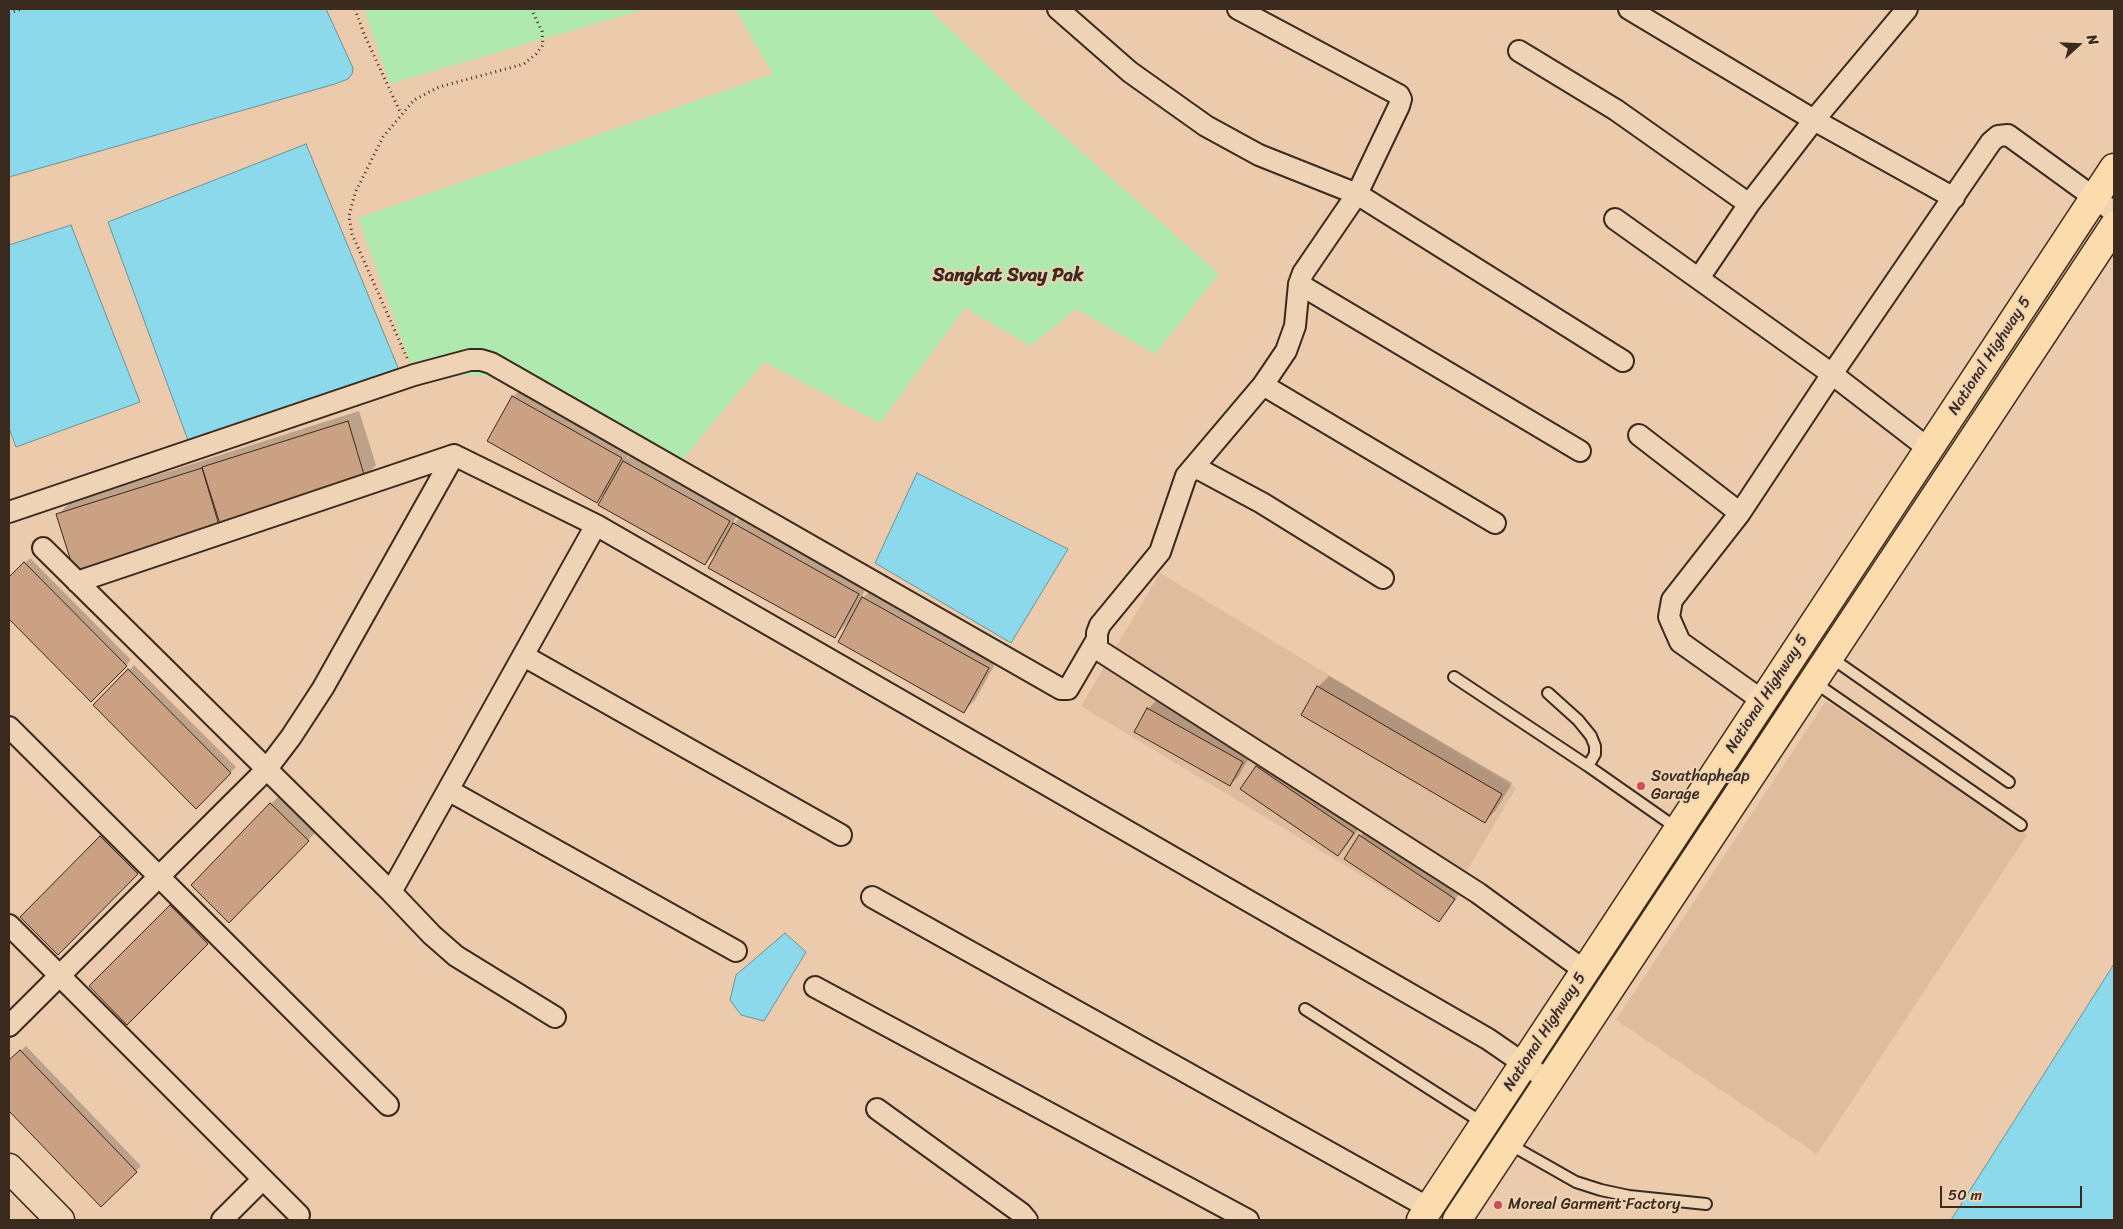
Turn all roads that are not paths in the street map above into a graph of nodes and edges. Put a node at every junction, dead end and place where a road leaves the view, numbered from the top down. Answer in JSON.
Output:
{"nodes":[{"id":1,"x":1058,"y":9,"type":"edge"},
{"id":2,"x":1238,"y":9,"type":"edge"},
{"id":3,"x":1629,"y":9,"type":"edge"},
{"id":4,"x":1907,"y":9,"type":"edge"},
{"id":5,"x":1519,"y":51,"type":"dead end"},
{"id":6,"x":1814,"y":120,"type":"junction"},
{"id":7,"x":2114,"y":168,"type":"edge"},
{"id":8,"x":1357,"y":194,"type":"junction"},
{"id":9,"x":1954,"y":198,"type":"junction"},
{"id":10,"x":1749,"y":204,"type":"junction"},
{"id":11,"x":1615,"y":218,"type":"dead end"},
{"id":12,"x":2105,"y":218,"type":"edge"},
{"id":13,"x":1699,"y":278,"type":"junction"},
{"id":14,"x":1299,"y":284,"type":"junction"},
{"id":15,"x":1624,"y":361,"type":"dead end"},
{"id":16,"x":1832,"y":374,"type":"junction"},
{"id":17,"x":1263,"y":385,"type":"junction"},
{"id":18,"x":1639,"y":435,"type":"dead end"},
{"id":19,"x":1929,"y":448,"type":"junction"},
{"id":20,"x":1580,"y":451,"type":"dead end"},
{"id":21,"x":454,"y":455,"type":"junction"},
{"id":22,"x":1195,"y":467,"type":"junction"},
{"id":23,"x":9,"y":512,"type":"edge"},
{"id":24,"x":1740,"y":513,"type":"junction"},
{"id":25,"x":1495,"y":523,"type":"dead end"},
{"id":26,"x":596,"y":525,"type":"junction"},
{"id":27,"x":43,"y":548,"type":"dead end"},
{"id":28,"x":1383,"y":578,"type":"dead end"},
{"id":29,"x":77,"y":582,"type":"junction"},
{"id":30,"x":1096,"y":641,"type":"junction"},
{"id":31,"x":524,"y":656,"type":"junction"},
{"id":32,"x":1829,"y":657,"type":"junction"},
{"id":33,"x":1454,"y":677,"type":"dead end"},
{"id":34,"x":1813,"y":682,"type":"junction"},
{"id":35,"x":1548,"y":692,"type":"dead end"},
{"id":36,"x":1762,"y":702,"type":"junction"},
{"id":37,"x":9,"y":727,"type":"edge"},
{"id":38,"x":1743,"y":730,"type":"junction"},
{"id":39,"x":1770,"y":747,"type":"junction"},
{"id":40,"x":1588,"y":766,"type":"junction"},
{"id":41,"x":266,"y":770,"type":"junction"},
{"id":42,"x":2009,"y":782,"type":"dead end"},
{"id":43,"x":448,"y":790,"type":"junction"},
{"id":44,"x":2021,"y":825,"type":"dead end"},
{"id":45,"x":1678,"y":829,"type":"junction"},
{"id":46,"x":841,"y":835,"type":"dead end"},
{"id":47,"x":159,"y":877,"type":"junction"},
{"id":48,"x":391,"y":892,"type":"junction"},
{"id":49,"x":872,"y":897,"type":"dead end"},
{"id":50,"x":1627,"y":907,"type":"junction"},
{"id":51,"x":1653,"y":924,"type":"junction"},
{"id":52,"x":9,"y":925,"type":"edge"},
{"id":53,"x":736,"y":951,"type":"dead end"},
{"id":54,"x":1585,"y":971,"type":"junction"},
{"id":55,"x":60,"y":976,"type":"junction"},
{"id":56,"x":815,"y":987,"type":"dead end"},
{"id":57,"x":1305,"y":1009,"type":"dead end"},
{"id":58,"x":555,"y":1017,"type":"dead end"},
{"id":59,"x":9,"y":1026,"type":"edge"},
{"id":60,"x":1524,"y":1063,"type":"junction"},
{"id":61,"x":1549,"y":1081,"type":"junction"},
{"id":62,"x":388,"y":1105,"type":"dead end"},
{"id":63,"x":877,"y":1109,"type":"dead end"},
{"id":64,"x":1484,"y":1124,"type":"junction"},
{"id":65,"x":1508,"y":1143,"type":"junction"},
{"id":66,"x":9,"y":1168,"type":"edge"},
{"id":67,"x":262,"y":1179,"type":"junction"},
{"id":68,"x":1706,"y":1204,"type":"dead end"},
{"id":69,"x":1425,"y":1214,"type":"edge"},
{"id":70,"x":299,"y":1215,"type":"dead end"},
{"id":71,"x":60,"y":1220,"type":"edge"},
{"id":72,"x":222,"y":1220,"type":"edge"},
{"id":73,"x":1027,"y":1220,"type":"edge"},
{"id":74,"x":1248,"y":1220,"type":"edge"},
{"id":75,"x":1457,"y":1220,"type":"edge"}],
"edges":[{"from":1,"to":8,"type":"street"},
{"from":2,"to":8,"type":"street"},
{"from":3,"to":6,"type":"street"},
{"from":4,"to":6,"type":"street"},
{"from":5,"to":10,"type":"street"},
{"from":6,"to":9,"type":"street"},
{"from":6,"to":10,"type":"street"},
{"from":7,"to":12,"type":"highway","name":"National Highway 5"},
{"from":8,"to":14,"type":"street"},
{"from":8,"to":15,"type":"street"},
{"from":9,"to":12,"type":"street"},
{"from":9,"to":16,"type":"street"},
{"from":10,"to":13,"type":"street"},
{"from":11,"to":13,"type":"street"},
{"from":12,"to":19,"type":"highway","name":"National Highway 5"},
{"from":12,"to":32,"type":"highway","name":"National Highway 5"},
{"from":13,"to":16,"type":"street"},
{"from":14,"to":17,"type":"street"},
{"from":14,"to":20,"type":"street"},
{"from":16,"to":19,"type":"street"},
{"from":16,"to":24,"type":"street"},
{"from":17,"to":22,"type":"street"},
{"from":17,"to":25,"type":"street"},
{"from":18,"to":24,"type":"street"},
{"from":19,"to":36,"type":"highway","name":"National Highway 5"},
{"from":21,"to":26,"type":"street"},
{"from":21,"to":29,"type":"street"},
{"from":21,"to":41,"type":"street"},
{"from":22,"to":28,"type":"street"},
{"from":22,"to":30,"type":"street"},
{"from":23,"to":30,"type":"street"},
{"from":24,"to":36,"type":"street"},
{"from":26,"to":31,"type":"street"},
{"from":26,"to":60,"type":"street"},
{"from":27,"to":29,"type":"street"},
{"from":29,"to":41,"type":"street"},
{"from":30,"to":54,"type":"street"},
{"from":31,"to":43,"type":"street"},
{"from":31,"to":46,"type":"street"},
{"from":32,"to":34,"type":"highway","name":"National Highway 5"},
{"from":32,"to":42,"type":"lane"},
{"from":33,"to":40,"type":"lane"},
{"from":34,"to":39,"type":"highway","name":"National Highway 5"},
{"from":34,"to":44,"type":"lane"},
{"from":35,"to":40,"type":"lane"},
{"from":36,"to":38,"type":"highway","name":"National Highway 5"},
{"from":37,"to":47,"type":"street"},
{"from":38,"to":39,"type":"highway"},
{"from":38,"to":45,"type":"highway","name":"National Highway 5"},
{"from":39,"to":51,"type":"highway","name":"National Highway 5"},
{"from":40,"to":45,"type":"lane"},
{"from":41,"to":47,"type":"street"},
{"from":41,"to":48,"type":"street"},
{"from":43,"to":48,"type":"street"},
{"from":43,"to":53,"type":"street"},
{"from":45,"to":50,"type":"highway","name":"National Highway 5"},
{"from":47,"to":55,"type":"street"},
{"from":47,"to":62,"type":"street"},
{"from":48,"to":58,"type":"street"},
{"from":49,"to":69,"type":"street"},
{"from":50,"to":51,"type":"highway"},
{"from":50,"to":54,"type":"highway","name":"National Highway 5"},
{"from":51,"to":61,"type":"highway","name":"National Highway 5"},
{"from":52,"to":55,"type":"street"},
{"from":54,"to":60,"type":"highway","name":"National Highway 5"},
{"from":55,"to":59,"type":"street"},
{"from":55,"to":67,"type":"street"},
{"from":56,"to":74,"type":"street"},
{"from":57,"to":64,"type":"lane"},
{"from":60,"to":61,"type":"street"},
{"from":60,"to":64,"type":"highway","name":"National Highway 5"},
{"from":61,"to":65,"type":"highway","name":"National Highway 5"},
{"from":63,"to":73,"type":"street"},
{"from":64,"to":69,"type":"highway","name":"National Highway 5"},
{"from":65,"to":68,"type":"lane"},
{"from":65,"to":75,"type":"highway","name":"National Highway 5"},
{"from":66,"to":71,"type":"street"},
{"from":67,"to":70,"type":"street"},
{"from":67,"to":72,"type":"street"}]}
